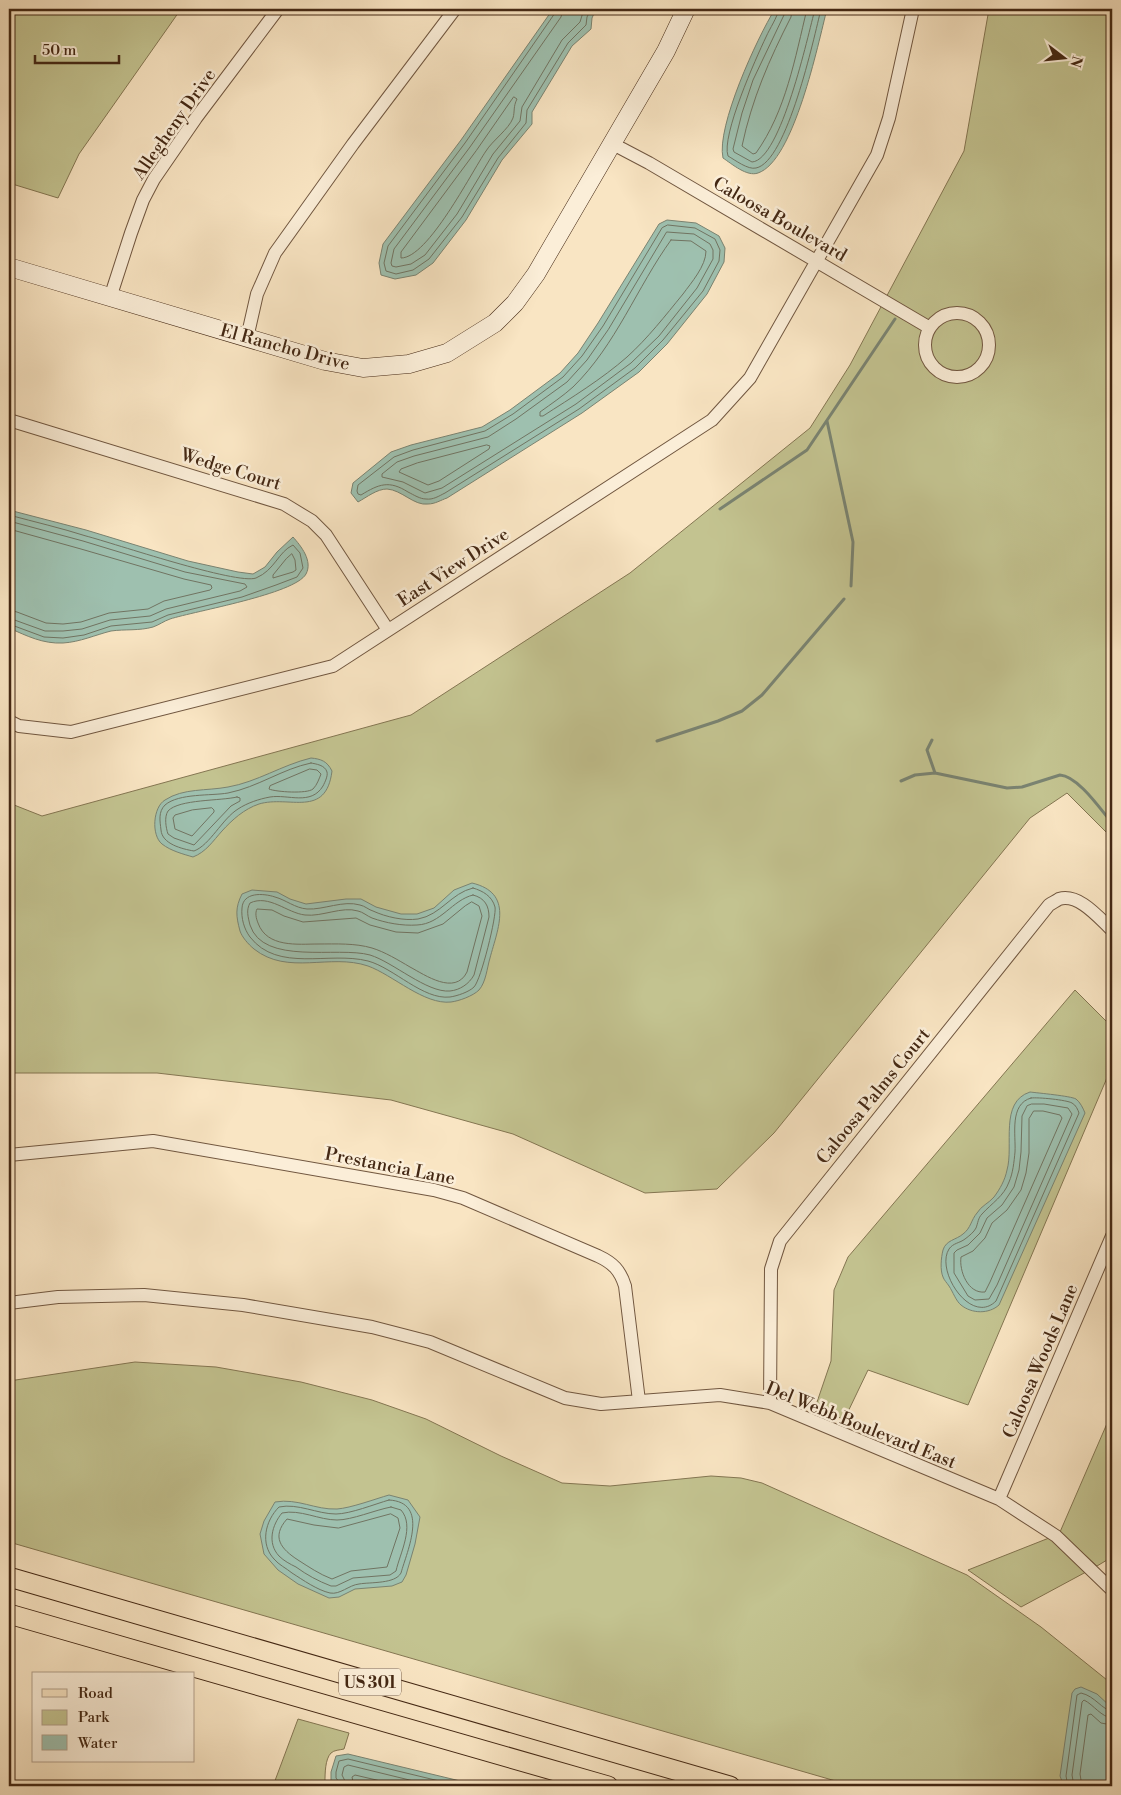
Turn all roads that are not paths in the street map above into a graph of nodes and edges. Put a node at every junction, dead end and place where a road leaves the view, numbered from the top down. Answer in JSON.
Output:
{"nodes":[{"id":1,"x":278,"y":9,"type":"edge"},
{"id":2,"x":455,"y":9,"type":"edge"},
{"id":3,"x":686,"y":9,"type":"edge"},
{"id":4,"x":913,"y":9,"type":"edge"},
{"id":5,"x":611,"y":143,"type":"junction"},
{"id":6,"x":818,"y":262,"type":"junction"},
{"id":7,"x":9,"y":267,"type":"edge"},
{"id":8,"x":110,"y":298,"type":"junction"},
{"id":9,"x":930,"y":328,"type":"junction"},
{"id":10,"x":247,"y":338,"type":"junction"},
{"id":11,"x":9,"y":420,"type":"edge"},
{"id":12,"x":388,"y":630,"type":"junction"},
{"id":13,"x":9,"y":721,"type":"edge"},
{"id":14,"x":1112,"y":930,"type":"edge"},
{"id":15,"x":9,"y":1155,"type":"edge"},
{"id":16,"x":1112,"y":1236,"type":"edge"},
{"id":17,"x":9,"y":1303,"type":"edge"},
{"id":18,"x":639,"y":1401,"type":"junction"},
{"id":19,"x":770,"y":1403,"type":"junction"},
{"id":20,"x":999,"y":1499,"type":"junction"},
{"id":21,"x":9,"y":1577,"type":"edge"},
{"id":22,"x":1112,"y":1590,"type":"edge"},
{"id":23,"x":9,"y":1614,"type":"edge"},
{"id":24,"x":608,"y":1786,"type":"edge"},
{"id":25,"x":730,"y":1786,"type":"edge"}],
"edges":[{"from":1,"to":8,"type":"street","name":"Allegheny Drive"},
{"from":2,"to":10,"type":"street"},
{"from":3,"to":5,"type":"street","name":"El Rancho Drive"},
{"from":4,"to":6,"type":"street","name":"East View Drive"},
{"from":5,"to":6,"type":"street","name":"Caloosa Boulevard"},
{"from":5,"to":10,"type":"street","name":"El Rancho Drive"},
{"from":6,"to":9,"type":"street","name":"Caloosa Boulevard"},
{"from":6,"to":12,"type":"street","name":"East View Drive"},
{"from":7,"to":8,"type":"street","name":"El Rancho Drive"},
{"from":8,"to":10,"type":"street","name":"El Rancho Drive"},
{"from":9,"to":9,"type":"street"},
{"from":11,"to":12,"type":"street","name":"Wedge Court"},
{"from":12,"to":13,"type":"street","name":"East View Drive"},
{"from":14,"to":19,"type":"street","name":"Caloosa Palms Court"},
{"from":15,"to":18,"type":"street","name":"Prestancia Lane"},
{"from":16,"to":20,"type":"street","name":"Caloosa Woods Lane"},
{"from":17,"to":18,"type":"street","name":"Del Webb Boulevard East"},
{"from":18,"to":19,"type":"street","name":"Del Webb Boulevard East"},
{"from":19,"to":20,"type":"street","name":"Del Webb Boulevard East"},
{"from":20,"to":22,"type":"street","name":"Del Webb Boulevard East"},
{"from":21,"to":25,"type":"main road","name":"US 301","number":"US 301"},
{"from":23,"to":24,"type":"main road","number":"US 301"}]}
